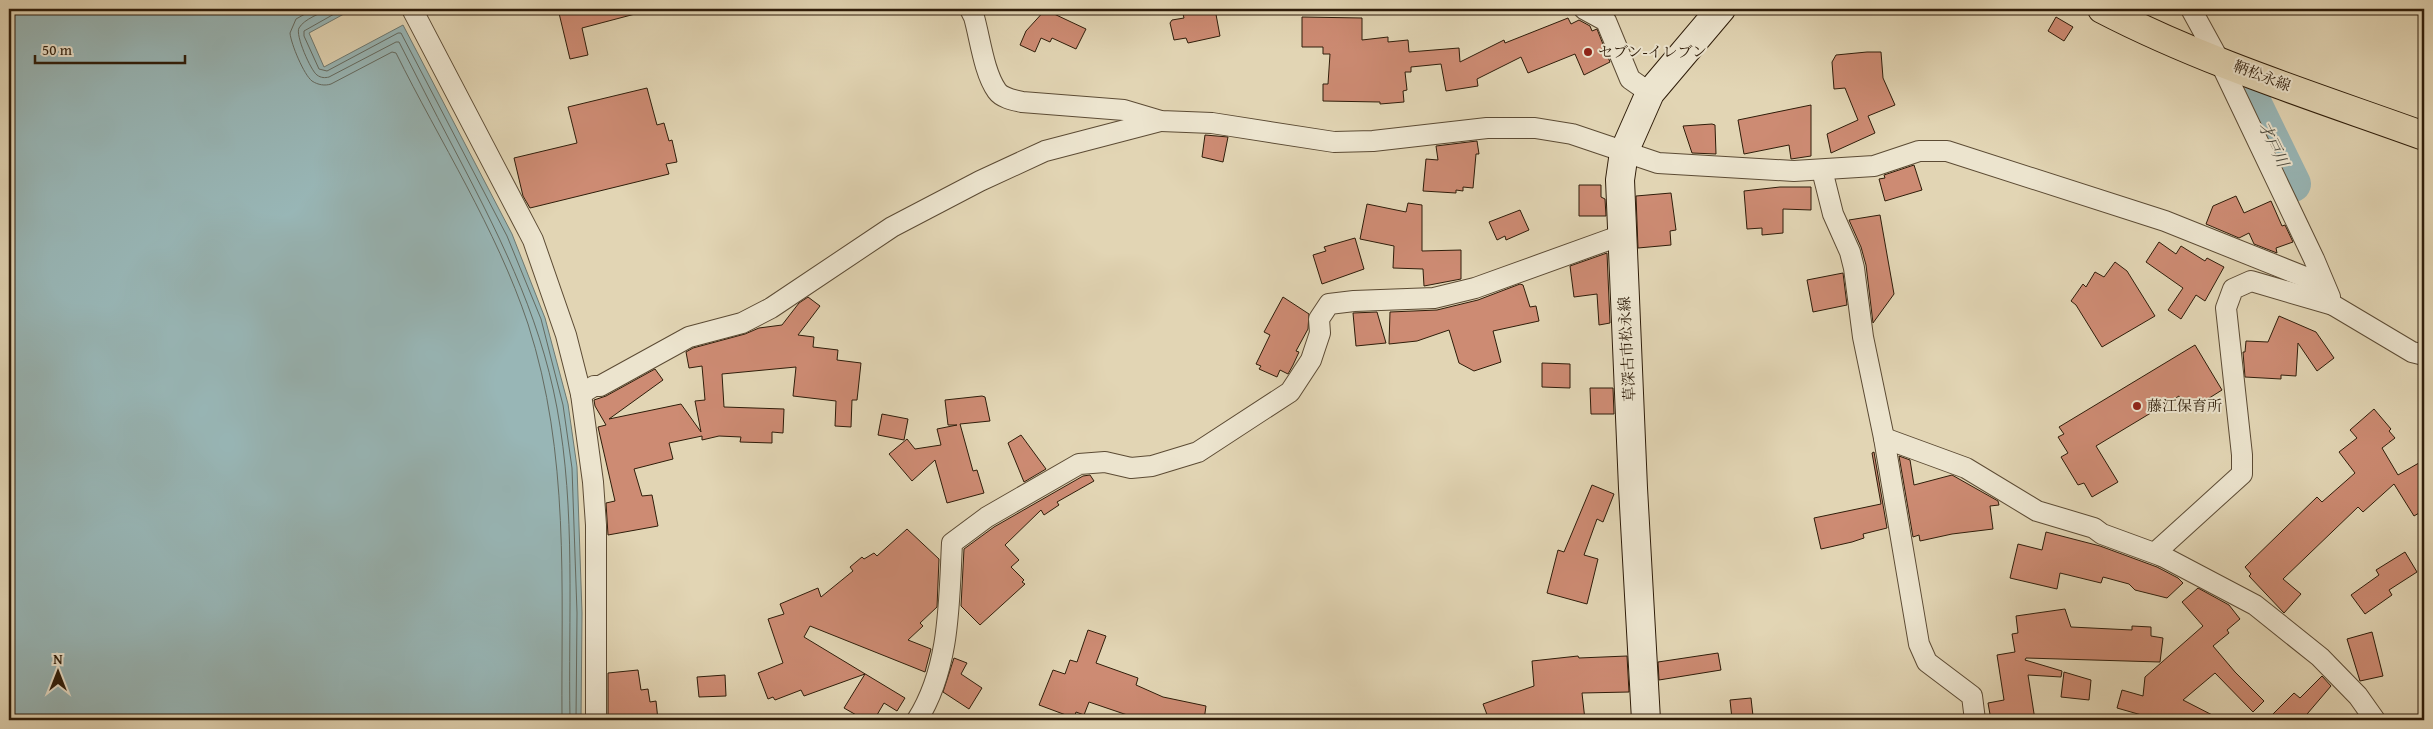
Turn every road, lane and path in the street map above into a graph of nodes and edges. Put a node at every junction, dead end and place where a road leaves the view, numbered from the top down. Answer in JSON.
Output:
{"nodes":[{"id":1,"x":412,"y":9,"type":"edge"},
{"id":2,"x":970,"y":9,"type":"edge"},
{"id":3,"x":1584,"y":9,"type":"edge"},
{"id":4,"x":1721,"y":9,"type":"edge"},
{"id":5,"x":2102,"y":9,"type":"edge"},
{"id":6,"x":2191,"y":9,"type":"edge"},
{"id":7,"x":2219,"y":60,"type":"junction"},
{"id":8,"x":1650,"y":93,"type":"junction"},
{"id":9,"x":1161,"y":121,"type":"junction"},
{"id":10,"x":2424,"y":136,"type":"edge"},
{"id":11,"x":1624,"y":152,"type":"junction"},
{"id":12,"x":1822,"y":170,"type":"junction"},
{"id":13,"x":1622,"y":235,"type":"junction"},
{"id":14,"x":2333,"y":305,"type":"junction"},
{"id":15,"x":2424,"y":354,"type":"edge"},
{"id":16,"x":581,"y":394,"type":"junction"},
{"id":17,"x":1884,"y":438,"type":"junction"},
{"id":18,"x":2162,"y":556,"type":"junction"},
{"id":19,"x":596,"y":720,"type":"edge"},
{"id":20,"x":917,"y":720,"type":"edge"},
{"id":21,"x":1646,"y":720,"type":"edge"},
{"id":22,"x":1975,"y":720,"type":"edge"},
{"id":23,"x":2375,"y":720,"type":"edge"}],
"edges":[{"from":1,"to":16,"type":"street"},
{"from":2,"to":9,"type":"street"},
{"from":3,"to":8,"type":"street"},
{"from":4,"to":8,"type":"main road","name":"草深古市松永線"},
{"from":5,"to":7,"type":"main road","name":"鞆松永線"},
{"from":6,"to":7,"type":"street"},
{"from":7,"to":10,"type":"main road","name":"鞆松永線"},
{"from":7,"to":14,"type":"street"},
{"from":8,"to":11,"type":"main road","name":"草深古市松永線"},
{"from":9,"to":11,"type":"street"},
{"from":9,"to":16,"type":"street"},
{"from":11,"to":12,"type":"street"},
{"from":11,"to":13,"type":"main road","name":"草深古市松永線"},
{"from":12,"to":14,"type":"street"},
{"from":12,"to":17,"type":"street"},
{"from":13,"to":20,"type":"street"},
{"from":13,"to":21,"type":"main road","name":"草深古市松永線"},
{"from":14,"to":15,"type":"street"},
{"from":14,"to":18,"type":"street"},
{"from":16,"to":19,"type":"street"},
{"from":17,"to":18,"type":"street"},
{"from":17,"to":22,"type":"street"},
{"from":18,"to":23,"type":"street"}]}
